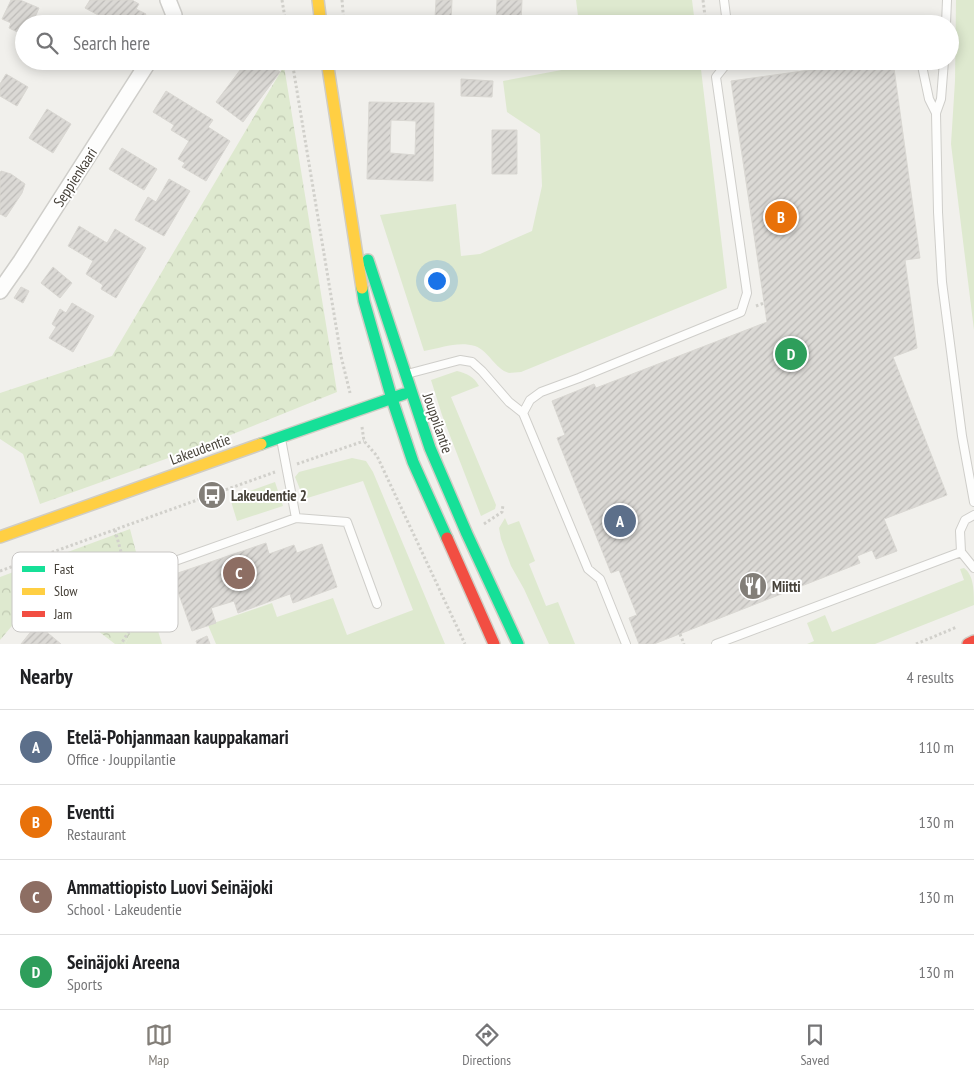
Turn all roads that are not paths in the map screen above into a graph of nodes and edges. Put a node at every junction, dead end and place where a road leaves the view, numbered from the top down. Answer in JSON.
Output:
{"nodes":[{"id":1,"x":168,"y":0,"type":"edge"},
{"id":2,"x":318,"y":0,"type":"edge"},
{"id":3,"x":724,"y":0,"type":"edge"},
{"id":4,"x":947,"y":0,"type":"edge"},
{"id":5,"x":174,"y":15,"type":"edge"},
{"id":6,"x":320,"y":15,"type":"edge"},
{"id":7,"x":726,"y":15,"type":"edge"},
{"id":8,"x":946,"y":15,"type":"edge"},
{"id":9,"x":143,"y":70,"type":"edge"},
{"id":10,"x":328,"y":70,"type":"edge"},
{"id":11,"x":722,"y":70,"type":"edge"},
{"id":12,"x":923,"y":70,"type":"edge"},
{"id":13,"x":943,"y":70,"type":"edge"},
{"id":14,"x":936,"y":113,"type":"junction"},
{"id":15,"x":350,"y":205,"type":"junction"},
{"id":16,"x":0,"y":291,"type":"edge"},
{"id":17,"x":405,"y":374,"type":"junction"},
{"id":18,"x":411,"y":392,"type":"junction"},
{"id":19,"x":392,"y":399,"type":"junction"},
{"id":20,"x":523,"y":413,"type":"junction"},
{"id":21,"x":281,"y":437,"type":"junction"},
{"id":22,"x":974,"y":502,"type":"edge"},
{"id":23,"x":974,"y":515,"type":"edge"},
{"id":24,"x":296,"y":518,"type":"junction"},
{"id":25,"x":0,"y":537,"type":"edge"},
{"id":26,"x":961,"y":552,"type":"junction"},
{"id":27,"x":178,"y":560,"type":"edge"},
{"id":28,"x":974,"y":568,"type":"edge"},
{"id":29,"x":378,"y":604,"type":"dead end"},
{"id":30,"x":974,"y":642,"type":"edge"},
{"id":31,"x":494,"y":644,"type":"edge"},
{"id":32,"x":518,"y":644,"type":"edge"},
{"id":33,"x":626,"y":644,"type":"edge"},
{"id":34,"x":716,"y":644,"type":"edge"},
{"id":35,"x":968,"y":644,"type":"edge"}],
"edges":[{"from":1,"to":5,"type":"street"},
{"from":2,"to":6,"type":"main road"},
{"from":3,"to":7,"type":"lane"},
{"from":4,"to":8,"type":"lane"},
{"from":9,"to":16,"type":"street","name":"Seppienkaari"},
{"from":10,"to":15,"type":"main road","name":"Jouppilantie"},
{"from":11,"to":20,"type":"lane"},
{"from":12,"to":14,"type":"lane"},
{"from":13,"to":14,"type":"lane"},
{"from":14,"to":22,"type":"lane"},
{"from":15,"to":17,"type":"main road","name":"Jouppilantie"},
{"from":15,"to":19,"type":"main road","name":"Jouppilantie"},
{"from":17,"to":18,"type":"main road","name":"Jouppilantie"},
{"from":17,"to":20,"type":"lane"},
{"from":18,"to":19,"type":"main road","name":"Lakeudentie"},
{"from":18,"to":32,"type":"main road","name":"Jouppilantie"},
{"from":19,"to":21,"type":"main road","name":"Lakeudentie"},
{"from":19,"to":31,"type":"main road","name":"Jouppilantie"},
{"from":20,"to":33,"type":"lane"},
{"from":21,"to":24,"type":"lane"},
{"from":21,"to":25,"type":"main road","name":"Lakeudentie"},
{"from":23,"to":26,"type":"lane"},
{"from":24,"to":27,"type":"lane"},
{"from":24,"to":29,"type":"lane"},
{"from":26,"to":28,"type":"lane"},
{"from":26,"to":34,"type":"lane"},
{"from":30,"to":35,"type":"main road"}]}
